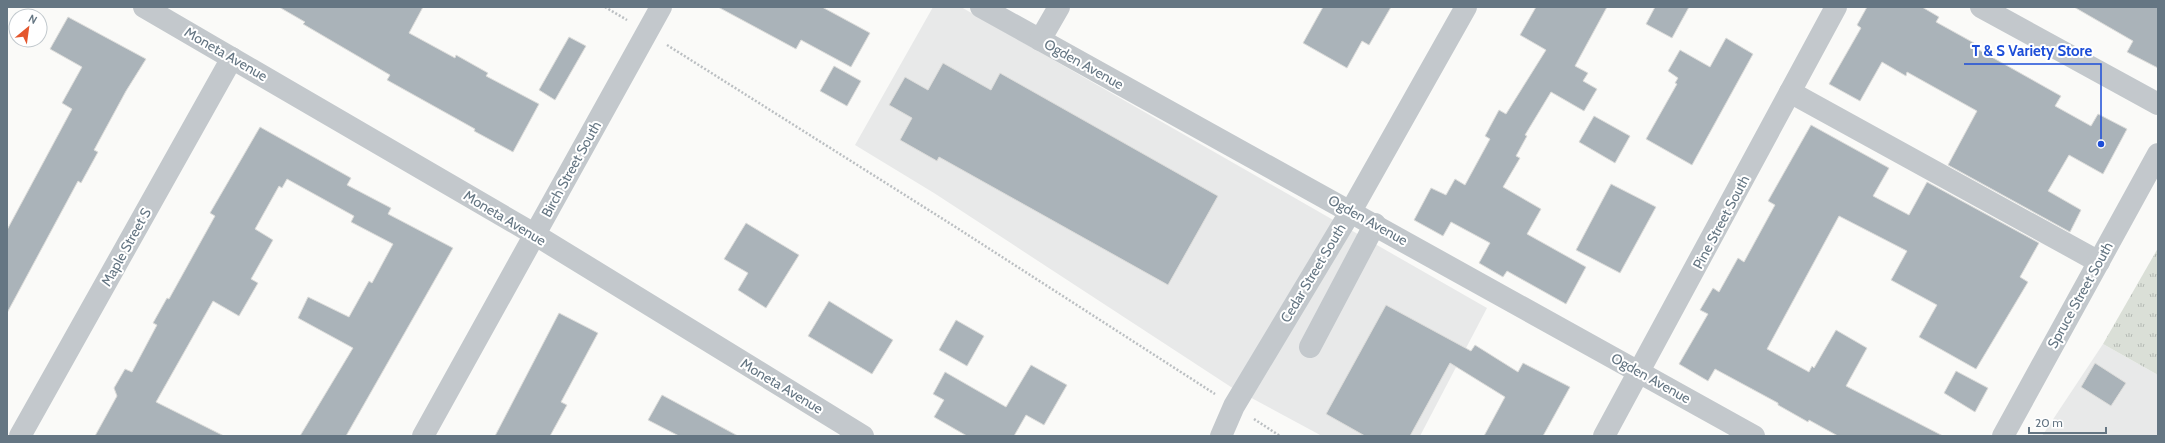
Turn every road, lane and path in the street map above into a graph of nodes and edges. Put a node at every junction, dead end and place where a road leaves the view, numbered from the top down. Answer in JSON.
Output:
{"nodes":[{"id":1,"x":144,"y":7,"type":"edge"},
{"id":2,"x":605,"y":7,"type":"edge"},
{"id":3,"x":662,"y":7,"type":"edge"},
{"id":4,"x":981,"y":7,"type":"edge"},
{"id":5,"x":1059,"y":7,"type":"edge"},
{"id":6,"x":1466,"y":7,"type":"edge"},
{"id":7,"x":1836,"y":7,"type":"edge"},
{"id":8,"x":1981,"y":7,"type":"edge"},
{"id":9,"x":647,"y":33,"type":"junction"},
{"id":10,"x":1040,"y":40,"type":"junction"},
{"id":11,"x":232,"y":58,"type":"junction"},
{"id":12,"x":1790,"y":92,"type":"junction"},
{"id":13,"x":2158,"y":104,"type":"edge"},
{"id":14,"x":2158,"y":154,"type":"edge"},
{"id":15,"x":1351,"y":211,"type":"junction"},
{"id":16,"x":1375,"y":224,"type":"junction"},
{"id":17,"x":534,"y":234,"type":"junction"},
{"id":18,"x":2099,"y":262,"type":"junction"},
{"id":19,"x":1310,"y":347,"type":"dead end"},
{"id":20,"x":1640,"y":372,"type":"junction"},
{"id":21,"x":1234,"y":406,"type":"junction"},
{"id":22,"x":840,"y":430,"type":"edge"},
{"id":23,"x":20,"y":436,"type":"edge"},
{"id":24,"x":424,"y":436,"type":"edge"},
{"id":25,"x":863,"y":436,"type":"edge"},
{"id":26,"x":1221,"y":436,"type":"edge"},
{"id":27,"x":1280,"y":436,"type":"edge"},
{"id":28,"x":1604,"y":436,"type":"edge"},
{"id":29,"x":1754,"y":436,"type":"edge"},
{"id":30,"x":2003,"y":436,"type":"edge"}],
"edges":[{"from":1,"to":11,"type":"street","name":"Moneta Avenue"},
{"from":2,"to":9,"type":"path"},
{"from":3,"to":9,"type":"street","name":"Birch Street South"},
{"from":4,"to":10,"type":"street","name":"Ogden Avenue"},
{"from":5,"to":10,"type":"street"},
{"from":6,"to":15,"type":"street","name":"Cedar Street South"},
{"from":7,"to":12,"type":"street","name":"Pine Street South"},
{"from":8,"to":13,"type":"street"},
{"from":9,"to":17,"type":"street","name":"Birch Street South"},
{"from":9,"to":21,"type":"path"},
{"from":10,"to":15,"type":"street","name":"Ogden Avenue"},
{"from":11,"to":17,"type":"street","name":"Moneta Avenue"},
{"from":11,"to":23,"type":"street","name":"Maple Street S"},
{"from":12,"to":18,"type":"street"},
{"from":12,"to":20,"type":"street","name":"Pine Street South"},
{"from":14,"to":18,"type":"street","name":"Spruce Street South"},
{"from":15,"to":16,"type":"street","name":"Ogden Avenue"},
{"from":15,"to":21,"type":"street","name":"Cedar Street South"},
{"from":16,"to":19,"type":"street"},
{"from":16,"to":20,"type":"street","name":"Ogden Avenue"},
{"from":17,"to":22,"type":"street","name":"Moneta Avenue"},
{"from":17,"to":24,"type":"street","name":"Birch Street South"},
{"from":18,"to":30,"type":"street","name":"Spruce Street South"},
{"from":20,"to":28,"type":"street","name":"Pine Street South"},
{"from":20,"to":29,"type":"street","name":"Ogden Avenue"},
{"from":21,"to":26,"type":"street","name":"Cedar Street South"},
{"from":21,"to":27,"type":"path"},
{"from":22,"to":25,"type":"street","name":"Moneta Avenue"}]}
